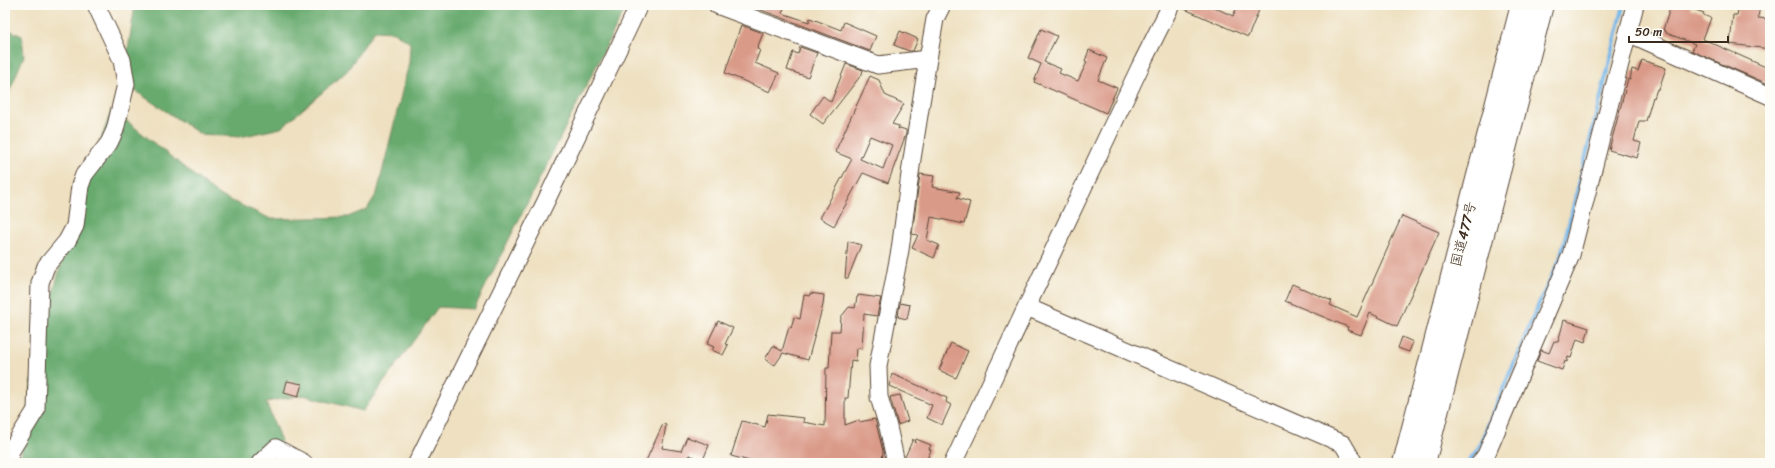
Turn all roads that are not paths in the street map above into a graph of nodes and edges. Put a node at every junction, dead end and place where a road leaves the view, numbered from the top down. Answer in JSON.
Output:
{"nodes":[{"id":1,"x":96,"y":5,"type":"edge"},
{"id":2,"x":639,"y":5,"type":"edge"},
{"id":3,"x":717,"y":5,"type":"edge"},
{"id":4,"x":942,"y":5,"type":"edge"},
{"id":5,"x":1171,"y":5,"type":"edge"},
{"id":6,"x":1522,"y":5,"type":"edge"},
{"id":7,"x":1542,"y":5,"type":"edge"},
{"id":8,"x":1635,"y":5,"type":"edge"},
{"id":9,"x":1628,"y":33,"type":"junction"},
{"id":10,"x":928,"y":59,"type":"junction"},
{"id":11,"x":1770,"y":96,"type":"edge"},
{"id":12,"x":1027,"y":307,"type":"junction"},
{"id":13,"x":9,"y":463,"type":"edge"},
{"id":14,"x":260,"y":463,"type":"edge"},
{"id":15,"x":304,"y":463,"type":"edge"},
{"id":16,"x":416,"y":463,"type":"edge"},
{"id":17,"x":896,"y":463,"type":"edge"},
{"id":18,"x":953,"y":463,"type":"edge"},
{"id":19,"x":1354,"y":463,"type":"edge"},
{"id":20,"x":1404,"y":463,"type":"edge"},
{"id":21,"x":1424,"y":463,"type":"edge"},
{"id":22,"x":1480,"y":463,"type":"edge"}],
"edges":[{"from":1,"to":13,"type":"street"},
{"from":2,"to":16,"type":"street"},
{"from":3,"to":10,"type":"street"},
{"from":4,"to":10,"type":"street"},
{"from":5,"to":12,"type":"street"},
{"from":6,"to":20,"type":"highway","name":"国道477号"},
{"from":7,"to":21,"type":"highway","name":"国道477号"},
{"from":8,"to":9,"type":"street"},
{"from":9,"to":11,"type":"street"},
{"from":9,"to":22,"type":"street"},
{"from":10,"to":17,"type":"street"},
{"from":12,"to":18,"type":"street"},
{"from":12,"to":19,"type":"street"},
{"from":14,"to":15,"type":"street"}]}
